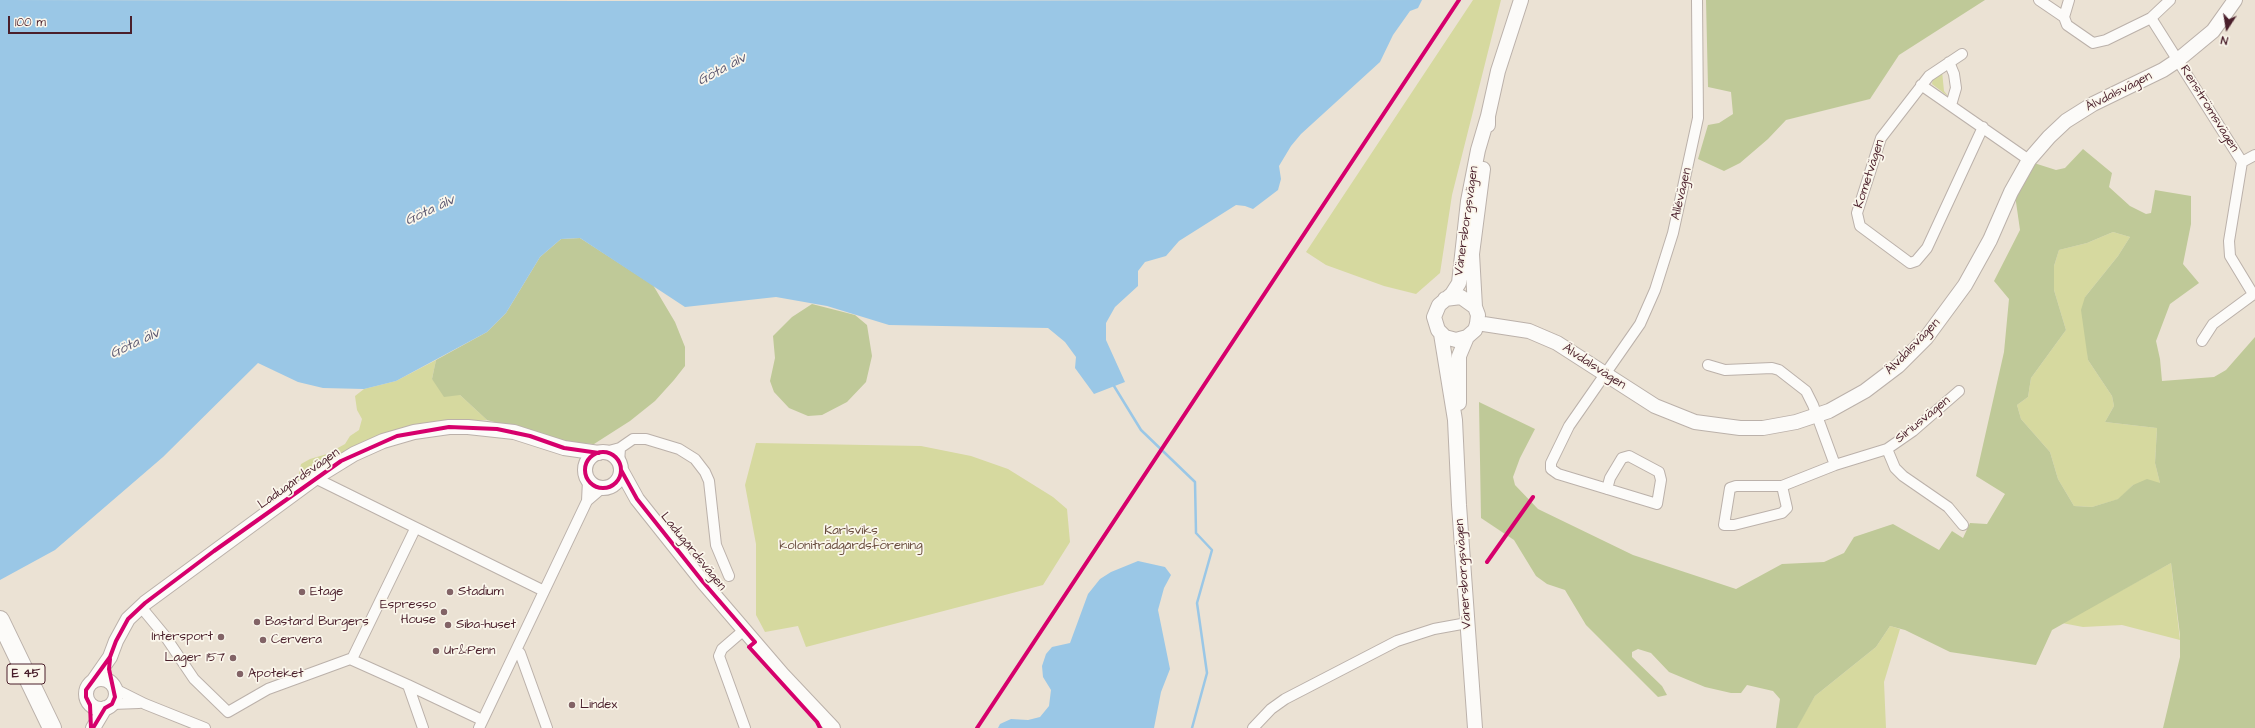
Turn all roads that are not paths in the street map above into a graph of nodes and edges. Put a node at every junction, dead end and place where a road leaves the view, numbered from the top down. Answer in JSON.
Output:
{"nodes":[{"id":1,"x":1521,"y":0,"type":"edge"},
{"id":2,"x":1697,"y":0,"type":"edge"},
{"id":3,"x":2039,"y":0,"type":"edge"},
{"id":4,"x":2069,"y":0,"type":"edge"},
{"id":5,"x":2170,"y":0,"type":"edge"},
{"id":6,"x":2235,"y":0,"type":"edge"},
{"id":7,"x":2064,"y":17,"type":"junction"},
{"id":8,"x":2152,"y":18,"type":"junction"},
{"id":9,"x":1962,"y":54,"type":"dead end"},
{"id":10,"x":2178,"y":60,"type":"junction"},
{"id":11,"x":1949,"y":62,"type":"junction"},
{"id":12,"x":1921,"y":85,"type":"junction"},
{"id":13,"x":1951,"y":105,"type":"junction"},
{"id":14,"x":1488,"y":116,"type":"junction"},
{"id":15,"x":1983,"y":127,"type":"junction"},
{"id":16,"x":2255,"y":155,"type":"edge"},
{"id":17,"x":2029,"y":160,"type":"junction"},
{"id":18,"x":2242,"y":162,"type":"junction"},
{"id":19,"x":2254,"y":293,"type":"edge"},
{"id":20,"x":1445,"y":300,"type":"junction"},
{"id":21,"x":1474,"y":307,"type":"junction"},
{"id":22,"x":1478,"y":323,"type":"junction"},
{"id":23,"x":1441,"y":334,"type":"junction"},
{"id":24,"x":1467,"y":337,"type":"junction"},
{"id":25,"x":2202,"y":341,"type":"dead end"},
{"id":26,"x":1708,"y":365,"type":"dead end"},
{"id":27,"x":1605,"y":372,"type":"junction"},
{"id":28,"x":1959,"y":391,"type":"dead end"},
{"id":29,"x":1817,"y":415,"type":"junction"},
{"id":30,"x":1455,"y":420,"type":"junction"},
{"id":31,"x":564,"y":448,"type":"junction"},
{"id":32,"x":620,"y":448,"type":"junction"},
{"id":33,"x":1887,"y":449,"type":"junction"},
{"id":34,"x":602,"y":453,"type":"junction"},
{"id":35,"x":1835,"y":465,"type":"junction"},
{"id":36,"x":620,"y":466,"type":"junction"},
{"id":37,"x":586,"y":474,"type":"junction"},
{"id":38,"x":315,"y":478,"type":"junction"},
{"id":39,"x":1782,"y":486,"type":"junction"},
{"id":40,"x":605,"y":488,"type":"junction"},
{"id":41,"x":1607,"y":489,"type":"junction"},
{"id":42,"x":637,"y":499,"type":"junction"},
{"id":43,"x":587,"y":501,"type":"junction"},
{"id":44,"x":1963,"y":525,"type":"dead end"},
{"id":45,"x":415,"y":529,"type":"junction"},
{"id":46,"x":729,"y":576,"type":"dead end"},
{"id":47,"x":544,"y":591,"type":"junction"},
{"id":48,"x":140,"y":607,"type":"junction"},
{"id":49,"x":0,"y":620,"type":"edge"},
{"id":50,"x":1467,"y":623,"type":"junction"},
{"id":51,"x":744,"y":630,"type":"junction"},
{"id":52,"x":516,"y":651,"type":"junction"},
{"id":53,"x":110,"y":657,"type":"junction"},
{"id":54,"x":352,"y":659,"type":"junction"},
{"id":55,"x":94,"y":680,"type":"junction"},
{"id":56,"x":408,"y":685,"type":"junction"},
{"id":57,"x":113,"y":686,"type":"junction"},
{"id":58,"x":145,"y":704,"type":"junction"},
{"id":59,"x":90,"y":705,"type":"junction"},
{"id":60,"x":109,"y":706,"type":"junction"},
{"id":61,"x":481,"y":724,"type":"edge"},
{"id":62,"x":52,"y":728,"type":"edge"},
{"id":63,"x":92,"y":728,"type":"edge"},
{"id":64,"x":205,"y":728,"type":"edge"},
{"id":65,"x":423,"y":728,"type":"edge"},
{"id":66,"x":547,"y":728,"type":"edge"},
{"id":67,"x":745,"y":728,"type":"edge"},
{"id":68,"x":833,"y":728,"type":"edge"},
{"id":69,"x":1253,"y":728,"type":"edge"},
{"id":70,"x":1475,"y":728,"type":"edge"}],
"edges":[{"from":1,"to":14,"type":"street","name":"Vänersborgsvägen"},
{"from":2,"to":27,"type":"street","name":"Allévägen"},
{"from":3,"to":7,"type":"street"},
{"from":4,"to":7,"type":"street"},
{"from":5,"to":8,"type":"street"},
{"from":6,"to":10,"type":"street","name":"Älvdalsvägen"},
{"from":7,"to":8,"type":"street"},
{"from":8,"to":10,"type":"street","name":"Renströmsvägen"},
{"from":9,"to":11,"type":"street","name":"Kometvägen"},
{"from":10,"to":17,"type":"street","name":"Älvdalsvägen"},
{"from":10,"to":18,"type":"street","name":"Renströmsvägen"},
{"from":11,"to":12,"type":"street","name":"Kometvägen"},
{"from":11,"to":13,"type":"street"},
{"from":12,"to":13,"type":"street"},
{"from":12,"to":15,"type":"street","name":"Kometvägen"},
{"from":13,"to":15,"type":"street"},
{"from":14,"to":20,"type":"street","name":"Vänersborgsvägen"},
{"from":14,"to":21,"type":"street","name":"Vänersborgsvägen"},
{"from":15,"to":17,"type":"street"},
{"from":16,"to":18,"type":"street"},
{"from":17,"to":29,"type":"street","name":"Älvdalsvägen"},
{"from":18,"to":19,"type":"street","name":"Renströmsvägen"},
{"from":19,"to":25,"type":"street","name":"Renströmsvägen"},
{"from":20,"to":21,"type":"street"},
{"from":20,"to":23,"type":"street","name":"Vänersborgsvägen"},
{"from":21,"to":22,"type":"street","name":"Vänersborgsvägen"},
{"from":22,"to":24,"type":"street","name":"Vänersborgsvägen"},
{"from":22,"to":27,"type":"street","name":"Älvdalsvägen"},
{"from":23,"to":24,"type":"street"},
{"from":23,"to":30,"type":"street","name":"Vänersborgsvägen"},
{"from":24,"to":30,"type":"street","name":"Vänersborgsvägen"},
{"from":26,"to":29,"type":"street"},
{"from":27,"to":29,"type":"street","name":"Älvdalsvägen"},
{"from":27,"to":41,"type":"street","name":"Allévägen"},
{"from":28,"to":33,"type":"street","name":"Siriusvägen"},
{"from":29,"to":35,"type":"street"},
{"from":30,"to":50,"type":"street","name":"Vänersborgsvägen"},
{"from":31,"to":34,"type":"street","name":"Ladugårdsvägen"},
{"from":31,"to":37,"type":"street","name":"Ladugårdsvägen"},
{"from":31,"to":38,"type":"street","name":"Ladugårdsvägen"},
{"from":32,"to":34,"type":"street"},
{"from":32,"to":36,"type":"street"},
{"from":32,"to":46,"type":"street"},
{"from":33,"to":35,"type":"street","name":"Siriusvägen"},
{"from":33,"to":44,"type":"street","name":"Siriusvägen"},
{"from":34,"to":36,"type":"street"},
{"from":34,"to":37,"type":"street"},
{"from":35,"to":39,"type":"street","name":"Siriusvägen"},
{"from":36,"to":40,"type":"street"},
{"from":36,"to":42,"type":"street","name":"Ladugårdsvägen"},
{"from":37,"to":40,"type":"street"},
{"from":37,"to":43,"type":"street"},
{"from":38,"to":45,"type":"street"},
{"from":38,"to":48,"type":"street","name":"Ladugårdsvägen"},
{"from":39,"to":39,"type":"street"},
{"from":40,"to":42,"type":"street","name":"Ladugårdsvägen"},
{"from":40,"to":43,"type":"street"},
{"from":41,"to":41,"type":"street"},
{"from":42,"to":51,"type":"street","name":"Ladugårdsvägen"},
{"from":43,"to":47,"type":"street"},
{"from":45,"to":47,"type":"street"},
{"from":45,"to":54,"type":"street"},
{"from":47,"to":52,"type":"street"},
{"from":48,"to":53,"type":"street","name":"Ladugårdsvägen"},
{"from":48,"to":54,"type":"street"},
{"from":49,"to":62,"type":"highway","number":"E 45"},
{"from":50,"to":69,"type":"street"},
{"from":50,"to":70,"type":"street","name":"Vänersborgsvägen"},
{"from":51,"to":67,"type":"street"},
{"from":51,"to":68,"type":"street","name":"Ladugårdsvägen"},
{"from":52,"to":61,"type":"street"},
{"from":52,"to":66,"type":"street"},
{"from":53,"to":55,"type":"street","name":"Ladugårdsvägen"},
{"from":53,"to":57,"type":"street","name":"Ladugårdsvägen"},
{"from":54,"to":56,"type":"street"},
{"from":55,"to":57,"type":"street"},
{"from":55,"to":59,"type":"street"},
{"from":56,"to":61,"type":"street"},
{"from":56,"to":65,"type":"street"},
{"from":57,"to":58,"type":"street"},
{"from":57,"to":60,"type":"street"},
{"from":58,"to":60,"type":"street"},
{"from":58,"to":64,"type":"street"},
{"from":59,"to":60,"type":"street"},
{"from":59,"to":63,"type":"street"},
{"from":60,"to":63,"type":"street"}]}
